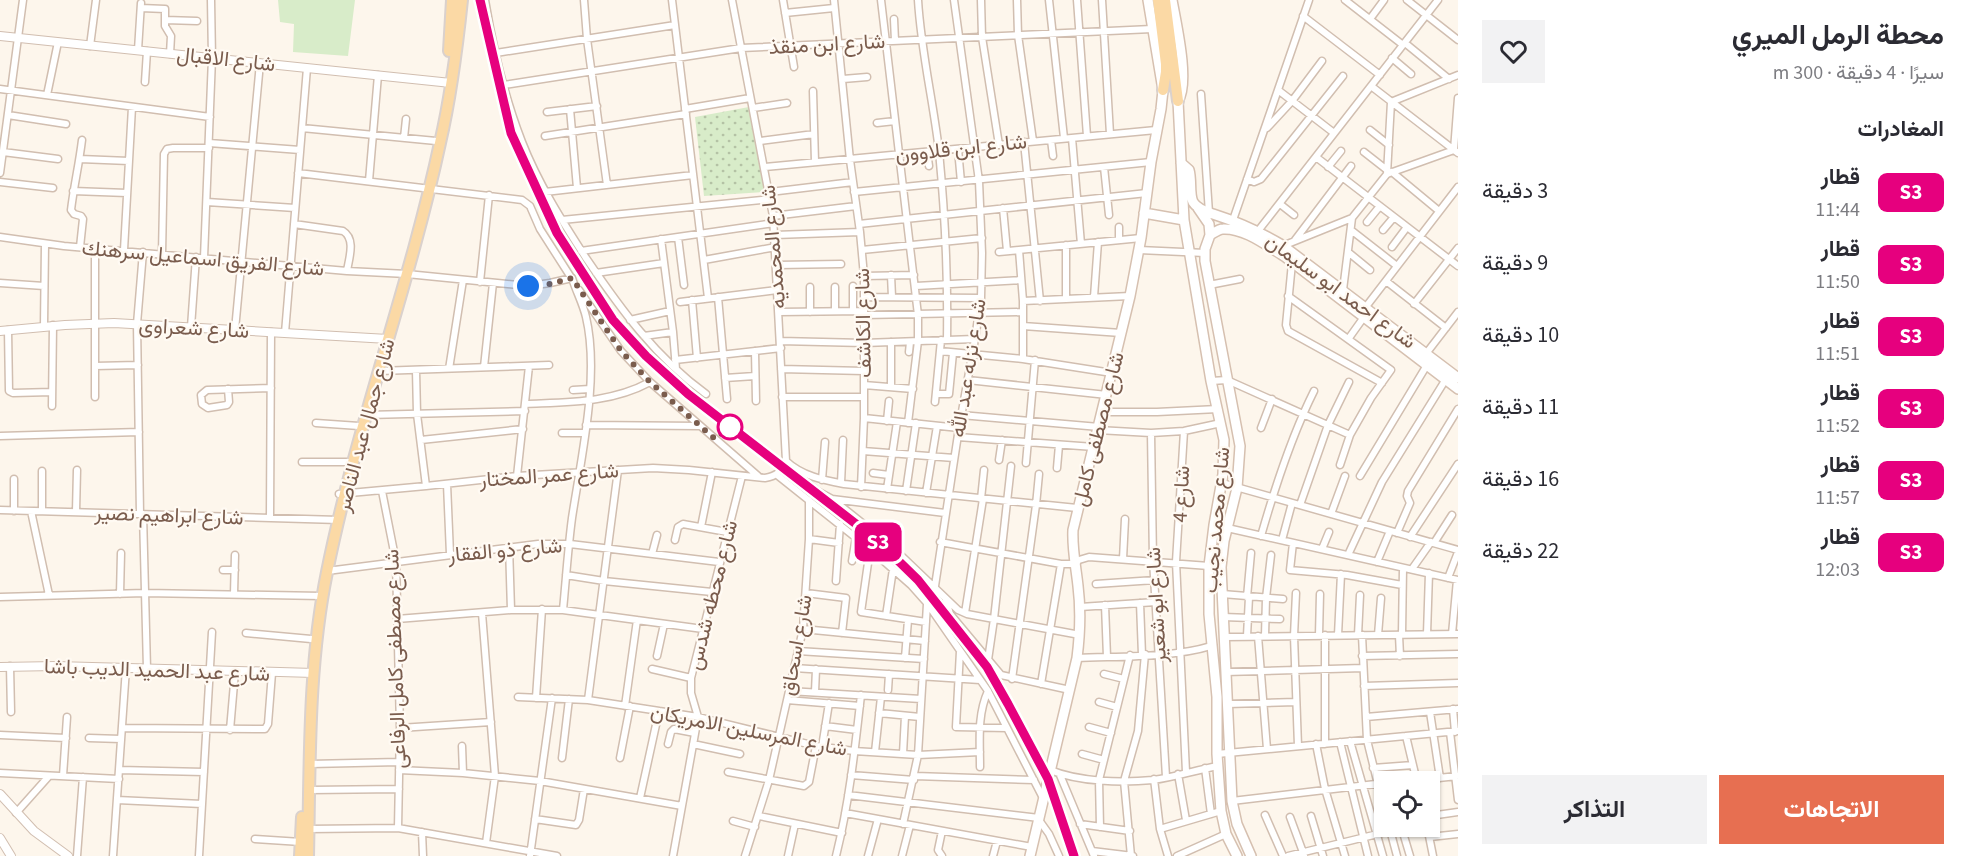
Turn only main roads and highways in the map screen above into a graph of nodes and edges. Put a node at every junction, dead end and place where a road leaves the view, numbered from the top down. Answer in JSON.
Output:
{"nodes":[{"id":1,"x":452,"y":0,"type":"edge"},
{"id":2,"x":462,"y":0,"type":"edge"},
{"id":3,"x":1148,"y":0,"type":"edge"},
{"id":4,"x":1158,"y":0,"type":"edge"},
{"id":5,"x":1166,"y":0,"type":"edge"},
{"id":6,"x":1172,"y":0,"type":"edge"},
{"id":7,"x":448,"y":82,"type":"junction"},
{"id":8,"x":1163,"y":90,"type":"junction"},
{"id":9,"x":1178,"y":100,"type":"junction"},
{"id":10,"x":1181,"y":163,"type":"junction"},
{"id":11,"x":428,"y":187,"type":"junction"},
{"id":12,"x":1197,"y":207,"type":"junction"},
{"id":13,"x":1144,"y":213,"type":"junction"},
{"id":14,"x":1184,"y":220,"type":"junction"},
{"id":15,"x":1210,"y":235,"type":"junction"},
{"id":16,"x":1279,"y":248,"type":"junction"},
{"id":17,"x":1365,"y":312,"type":"junction"},
{"id":18,"x":386,"y":339,"type":"junction"},
{"id":19,"x":1454,"y":376,"type":"edge"},
{"id":20,"x":1458,"y":389,"type":"edge"},
{"id":21,"x":342,"y":494,"type":"junction"},
{"id":22,"x":335,"y":520,"type":"junction"},
{"id":23,"x":1222,"y":583,"type":"junction"},
{"id":24,"x":1208,"y":584,"type":"junction"},
{"id":25,"x":320,"y":596,"type":"junction"},
{"id":26,"x":311,"y":673,"type":"junction"},
{"id":27,"x":1031,"y":852,"type":"edge"},
{"id":28,"x":300,"y":856,"type":"edge"},
{"id":29,"x":308,"y":856,"type":"edge"},
{"id":30,"x":1237,"y":856,"type":"edge"},
{"id":31,"x":1251,"y":856,"type":"edge"}],
"edges":[{"from":1,"to":7,"type":"main road","name":"شارع جمال عبد الناصر"},
{"from":2,"to":7,"type":"main road","name":"شارع جمال عبد الناصر"},
{"from":3,"to":8,"type":"main road","name":"شارع مصطفى كامل"},
{"from":4,"to":8,"type":"main road"},
{"from":5,"to":9,"type":"main road"},
{"from":6,"to":9,"type":"main road"},
{"from":7,"to":11,"type":"main road","name":"شارع جمال عبد الناصر"},
{"from":7,"to":11,"type":"main road","name":"شارع جمال عبد الناصر"},
{"from":8,"to":13,"type":"main road","name":"شارع مصطفى كامل"},
{"from":9,"to":10,"type":"main road"},
{"from":10,"to":12,"type":"main road"},
{"from":10,"to":14,"type":"main road"},
{"from":11,"to":18,"type":"main road","name":"شارع جمال عبد الناصر"},
{"from":12,"to":15,"type":"main road"},
{"from":12,"to":16,"type":"main road","name":"شارع احمد ابو سليمان"},
{"from":13,"to":14,"type":"main road"},
{"from":13,"to":27,"type":"main road","name":"شارع مصطفى كامل"},
{"from":14,"to":24,"type":"main road","name":"شارع محمد نجيب"},
{"from":15,"to":16,"type":"main road","name":"شارع احمد ابو سليمان"},
{"from":15,"to":23,"type":"main road","name":"شارع محمد نجيب"},
{"from":16,"to":17,"type":"main road","name":"شارع احمد ابو سليمان"},
{"from":16,"to":17,"type":"main road","name":"شارع احمد ابو سليمان"},
{"from":17,"to":19,"type":"main road","name":"شارع احمد ابو سليمان"},
{"from":18,"to":21,"type":"main road","name":"شارع جمال عبد الناصر"},
{"from":18,"to":21,"type":"main road","name":"شارع جمال عبد الناصر"},
{"from":19,"to":20,"type":"main road","name":"شارع احمد ابو سليمان"},
{"from":21,"to":22,"type":"main road","name":"شارع جمال عبد الناصر"},
{"from":22,"to":25,"type":"main road","name":"شارع جمال عبد الناصر"},
{"from":22,"to":25,"type":"main road","name":"شارع جمال عبد الناصر"},
{"from":23,"to":24,"type":"main road"},
{"from":23,"to":31,"type":"main road","name":"شارع محمد نجيب"},
{"from":24,"to":30,"type":"main road","name":"شارع محمد نجيب"},
{"from":25,"to":26,"type":"main road","name":"شارع جمال عبد الناصر"},
{"from":25,"to":26,"type":"main road","name":"شارع جمال عبد الناصر"},
{"from":26,"to":28,"type":"main road","name":"شارع جمال عبد الناصر"},
{"from":26,"to":29,"type":"main road","name":"شارع جمال عبد الناصر"}]}
